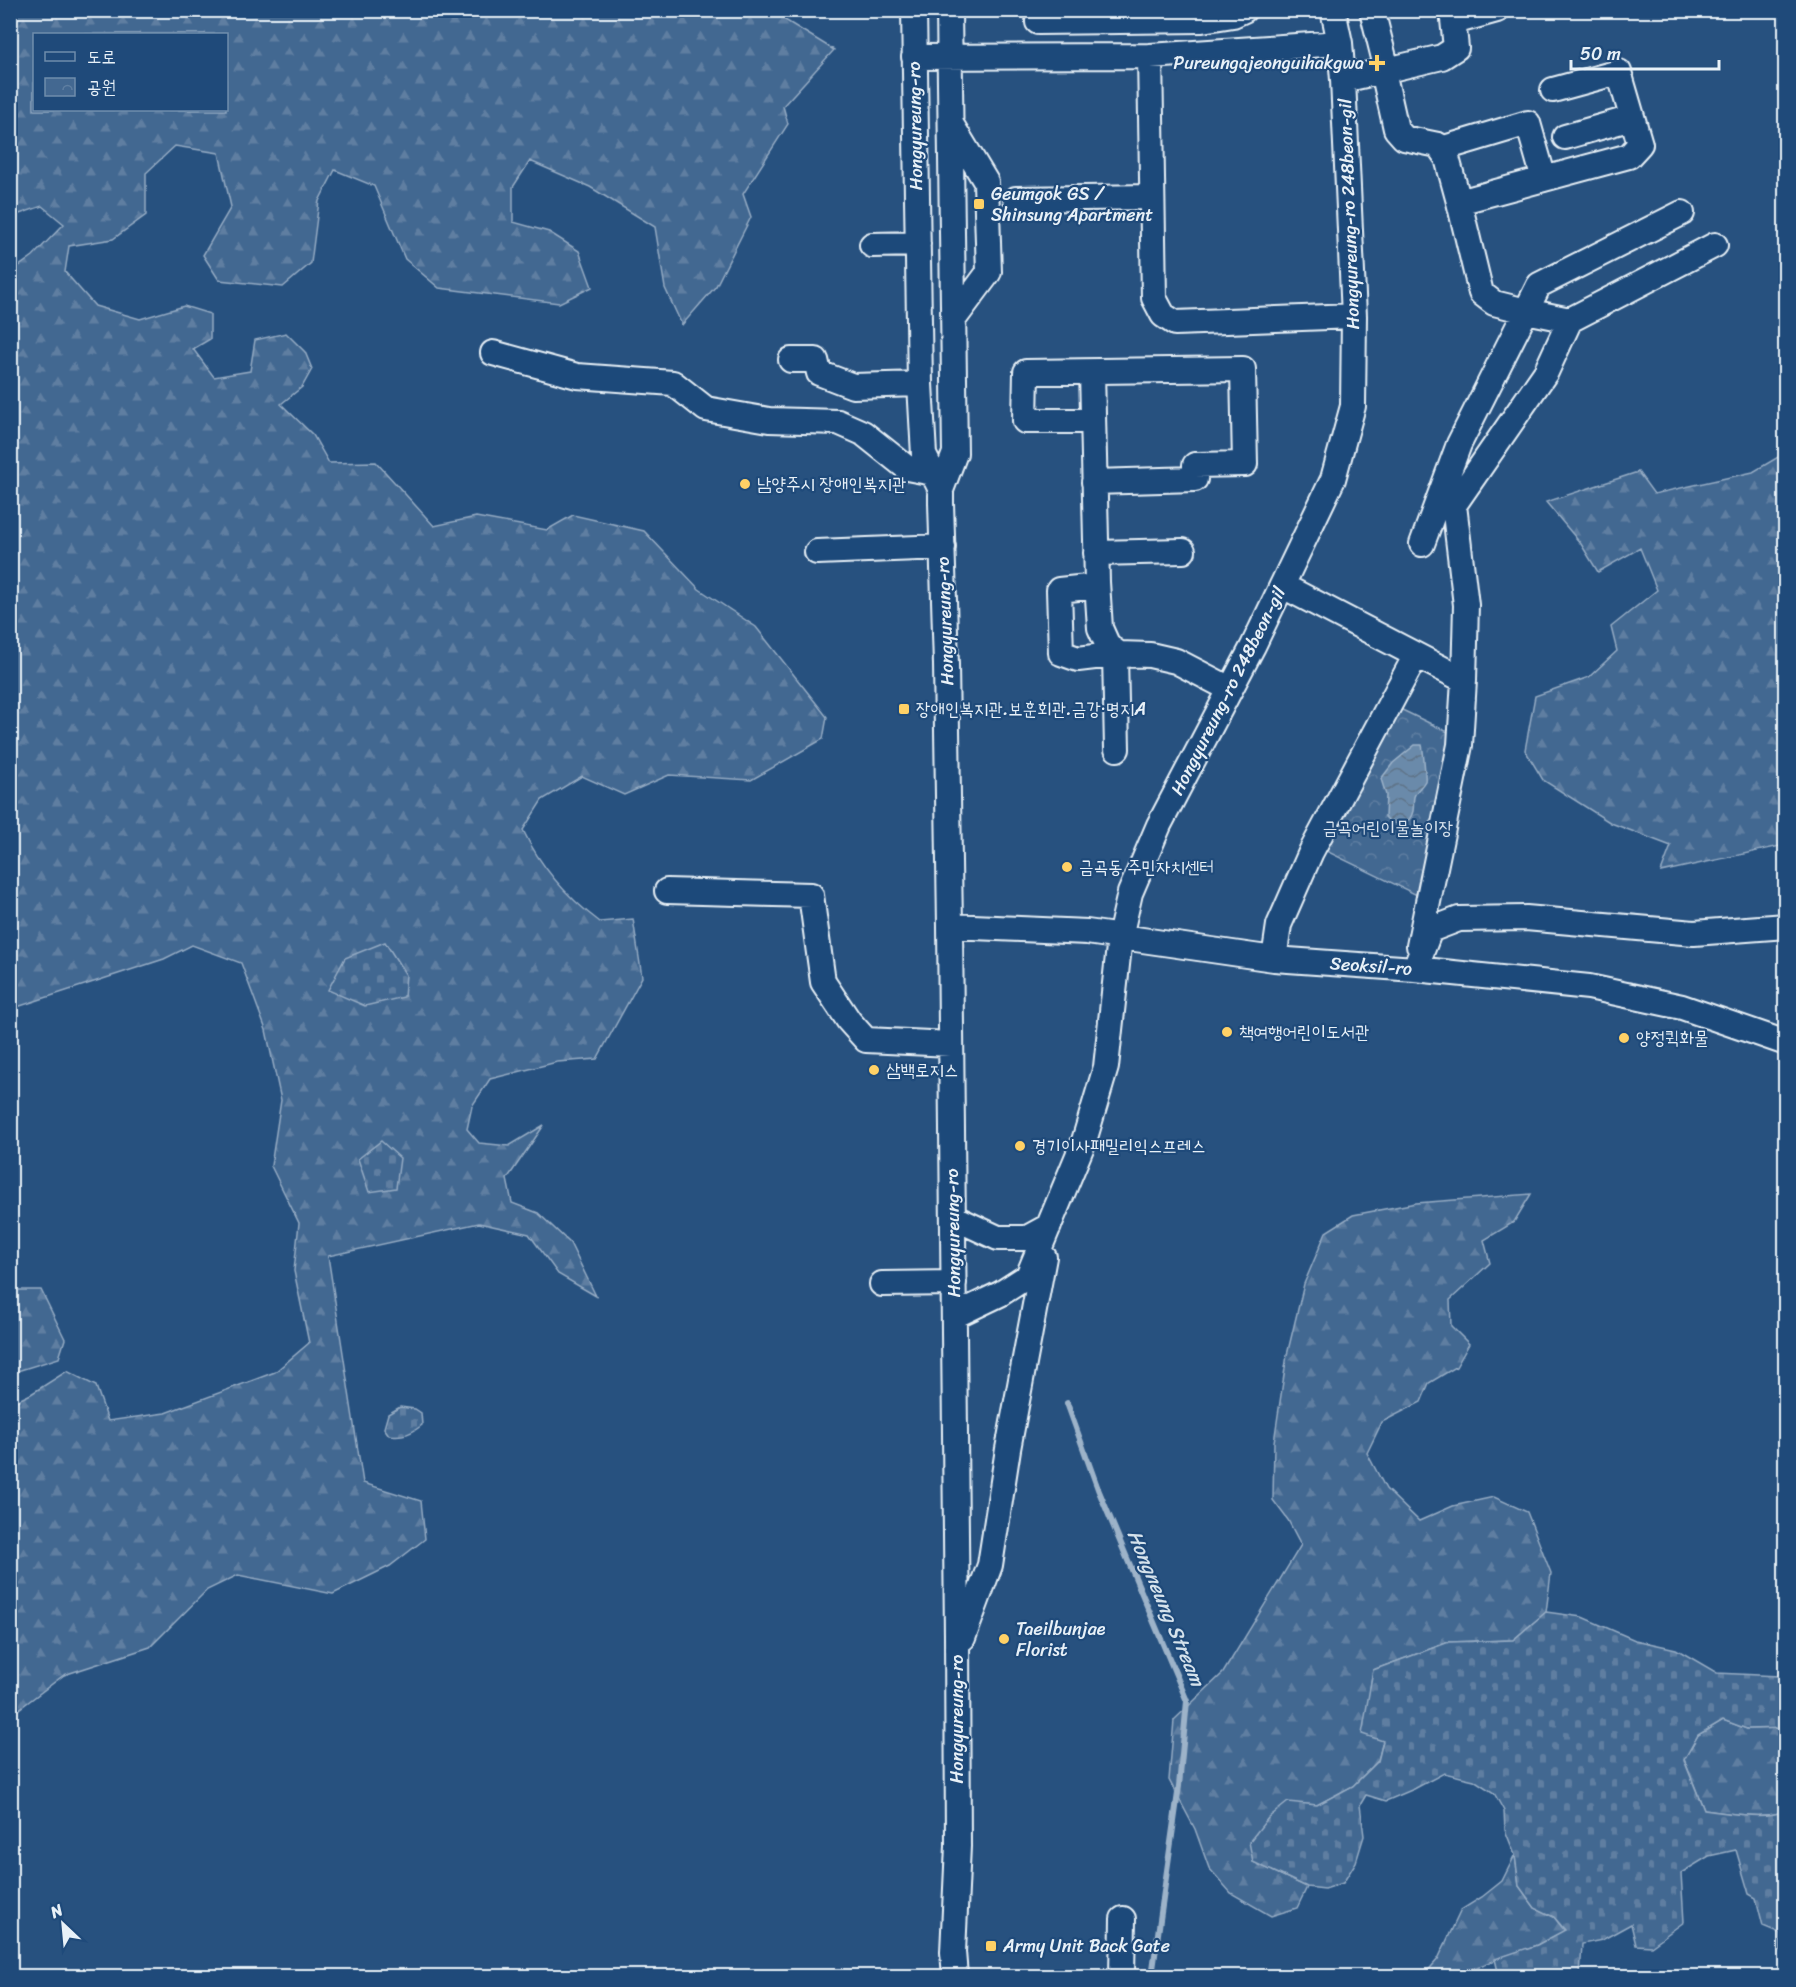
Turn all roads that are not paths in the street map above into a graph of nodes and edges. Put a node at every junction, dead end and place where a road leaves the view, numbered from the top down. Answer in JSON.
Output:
{"nodes":[{"id":1,"x":914,"y":10,"type":"edge"},
{"id":2,"x":949,"y":10,"type":"edge"},
{"id":3,"x":1244,"y":10,"type":"edge"},
{"id":4,"x":1334,"y":10,"type":"edge"},
{"id":5,"x":1372,"y":10,"type":"edge"},
{"id":6,"x":1497,"y":10,"type":"edge"},
{"id":7,"x":1453,"y":16,"type":"edge"},
{"id":8,"x":1038,"y":22,"type":"dead end"},
{"id":9,"x":1340,"y":43,"type":"junction"},
{"id":10,"x":950,"y":56,"type":"junction"},
{"id":11,"x":1150,"y":56,"type":"junction"},
{"id":12,"x":914,"y":57,"type":"junction"},
{"id":13,"x":1385,"y":70,"type":"junction"},
{"id":14,"x":1343,"y":80,"type":"junction"},
{"id":15,"x":1553,"y":90,"type":"dead end"},
{"id":16,"x":1632,"y":118,"type":"junction"},
{"id":17,"x":950,"y":122,"type":"junction"},
{"id":18,"x":1566,"y":137,"type":"dead end"},
{"id":19,"x":1441,"y":149,"type":"junction"},
{"id":20,"x":1544,"y":179,"type":"junction"},
{"id":21,"x":1152,"y":197,"type":"junction"},
{"id":22,"x":1016,"y":199,"type":"dead end"},
{"id":23,"x":1459,"y":202,"type":"junction"},
{"id":24,"x":1683,"y":213,"type":"dead end"},
{"id":25,"x":918,"y":244,"type":"junction"},
{"id":26,"x":872,"y":245,"type":"dead end"},
{"id":27,"x":1715,"y":245,"type":"dead end"},
{"id":28,"x":1526,"y":311,"type":"junction"},
{"id":29,"x":1354,"y":316,"type":"junction"},
{"id":30,"x":954,"y":319,"type":"junction"},
{"id":31,"x":1570,"y":320,"type":"junction"},
{"id":32,"x":493,"y":353,"type":"dead end"},
{"id":33,"x":791,"y":360,"type":"dead end"},
{"id":34,"x":1092,"y":372,"type":"junction"},
{"id":35,"x":920,"y":384,"type":"junction"},
{"id":36,"x":1092,"y":421,"type":"junction"},
{"id":37,"x":937,"y":481,"type":"junction"},
{"id":38,"x":1094,"y":482,"type":"junction"},
{"id":39,"x":1422,"y":544,"type":"dead end"},
{"id":40,"x":943,"y":547,"type":"junction"},
{"id":41,"x":1184,"y":550,"type":"dead end"},
{"id":42,"x":817,"y":552,"type":"dead end"},
{"id":43,"x":1096,"y":553,"type":"junction"},
{"id":44,"x":1283,"y":585,"type":"junction"},
{"id":45,"x":1097,"y":586,"type":"junction"},
{"id":46,"x":1117,"y":654,"type":"junction"},
{"id":47,"x":1416,"y":655,"type":"junction"},
{"id":48,"x":1464,"y":680,"type":"junction"},
{"id":49,"x":1230,"y":689,"type":"junction"},
{"id":50,"x":1117,"y":749,"type":"dead end"},
{"id":51,"x":667,"y":891,"type":"dead end"},
{"id":52,"x":950,"y":926,"type":"junction"},
{"id":53,"x":1785,"y":926,"type":"edge"},
{"id":54,"x":1120,"y":938,"type":"junction"},
{"id":55,"x":1274,"y":959,"type":"junction"},
{"id":56,"x":1415,"y":969,"type":"junction"},
{"id":57,"x":1785,"y":1043,"type":"edge"},
{"id":58,"x":951,"y":1044,"type":"junction"},
{"id":59,"x":953,"y":1217,"type":"junction"},
{"id":60,"x":1049,"y":1226,"type":"junction"},
{"id":61,"x":954,"y":1283,"type":"junction"},
{"id":62,"x":882,"y":1284,"type":"dead end"},
{"id":63,"x":954,"y":1316,"type":"junction"},
{"id":64,"x":957,"y":1655,"type":"junction"},
{"id":65,"x":1123,"y":1919,"type":"dead end"},
{"id":66,"x":956,"y":1977,"type":"edge"},
{"id":67,"x":1122,"y":1977,"type":"edge"}],
"edges":[{"from":1,"to":12,"type":"street","name":"Hongyureung-ro"},
{"from":2,"to":10,"type":"street","name":"Hongyureung-ro"},
{"from":3,"to":8,"type":"street"},
{"from":4,"to":9,"type":"street","name":"Hongyureung-ro 248beon-gil"},
{"from":5,"to":13,"type":"street"},
{"from":6,"to":7,"type":"street"},
{"from":7,"to":13,"type":"street"},
{"from":9,"to":11,"type":"street"},
{"from":9,"to":14,"type":"street","name":"Hongyureung-ro 248beon-gil"},
{"from":10,"to":11,"type":"street"},
{"from":10,"to":12,"type":"street"},
{"from":10,"to":17,"type":"street","name":"Hongyureung-ro"},
{"from":11,"to":21,"type":"street"},
{"from":12,"to":25,"type":"street","name":"Hongyureung-ro"},
{"from":13,"to":14,"type":"street"},
{"from":13,"to":19,"type":"street"},
{"from":14,"to":29,"type":"street","name":"Hongyureung-ro 248beon-gil"},
{"from":15,"to":16,"type":"street"},
{"from":16,"to":18,"type":"street"},
{"from":16,"to":20,"type":"street"},
{"from":17,"to":30,"type":"street","name":"Hongyureung-ro"},
{"from":17,"to":30,"type":"street"},
{"from":19,"to":20,"type":"street"},
{"from":19,"to":23,"type":"street"},
{"from":20,"to":23,"type":"street"},
{"from":21,"to":22,"type":"street"},
{"from":21,"to":29,"type":"street"},
{"from":23,"to":28,"type":"street"},
{"from":24,"to":28,"type":"street"},
{"from":25,"to":26,"type":"street"},
{"from":25,"to":35,"type":"street","name":"Hongyureung-ro"},
{"from":27,"to":31,"type":"street"},
{"from":28,"to":31,"type":"street"},
{"from":28,"to":39,"type":"street"},
{"from":29,"to":44,"type":"street","name":"Hongyureung-ro 248beon-gil"},
{"from":30,"to":37,"type":"street","name":"Hongyureung-ro"},
{"from":31,"to":48,"type":"street"},
{"from":32,"to":37,"type":"street"},
{"from":33,"to":35,"type":"street"},
{"from":34,"to":36,"type":"street"},
{"from":34,"to":36,"type":"street"},
{"from":34,"to":38,"type":"street"},
{"from":35,"to":37,"type":"street","name":"Hongyureung-ro"},
{"from":36,"to":38,"type":"street"},
{"from":37,"to":40,"type":"street","name":"Hongyureung-ro"},
{"from":38,"to":43,"type":"street"},
{"from":40,"to":42,"type":"street"},
{"from":40,"to":52,"type":"street","name":"Hongyureung-ro"},
{"from":41,"to":43,"type":"street"},
{"from":43,"to":45,"type":"street"},
{"from":44,"to":47,"type":"street"},
{"from":44,"to":49,"type":"street","name":"Hongyureung-ro 248beon-gil"},
{"from":45,"to":46,"type":"street"},
{"from":45,"to":46,"type":"street"},
{"from":46,"to":49,"type":"street"},
{"from":46,"to":50,"type":"street"},
{"from":47,"to":48,"type":"street"},
{"from":47,"to":55,"type":"street"},
{"from":48,"to":56,"type":"street"},
{"from":49,"to":54,"type":"street","name":"Hongyureung-ro 248beon-gil"},
{"from":51,"to":58,"type":"street"},
{"from":52,"to":54,"type":"street","name":"Seoksil-ro"},
{"from":52,"to":58,"type":"street","name":"Hongyureung-ro"},
{"from":53,"to":56,"type":"street"},
{"from":54,"to":55,"type":"street","name":"Seoksil-ro"},
{"from":54,"to":60,"type":"street","name":"Hongyureung-ro 248beon-gil"},
{"from":55,"to":56,"type":"street","name":"Seoksil-ro"},
{"from":56,"to":57,"type":"street","name":"Seoksil-ro"},
{"from":58,"to":59,"type":"street","name":"Hongyureung-ro"},
{"from":59,"to":60,"type":"street"},
{"from":59,"to":61,"type":"street","name":"Hongyureung-ro"},
{"from":60,"to":63,"type":"street","name":"Hongyureung-ro 248beon-gil"},
{"from":60,"to":64,"type":"street"},
{"from":61,"to":62,"type":"street"},
{"from":61,"to":63,"type":"street","name":"Hongyureung-ro"},
{"from":63,"to":64,"type":"street","name":"Hongyureung-ro"},
{"from":64,"to":66,"type":"street","name":"Hongyureung-ro"},
{"from":65,"to":67,"type":"street"}]}
